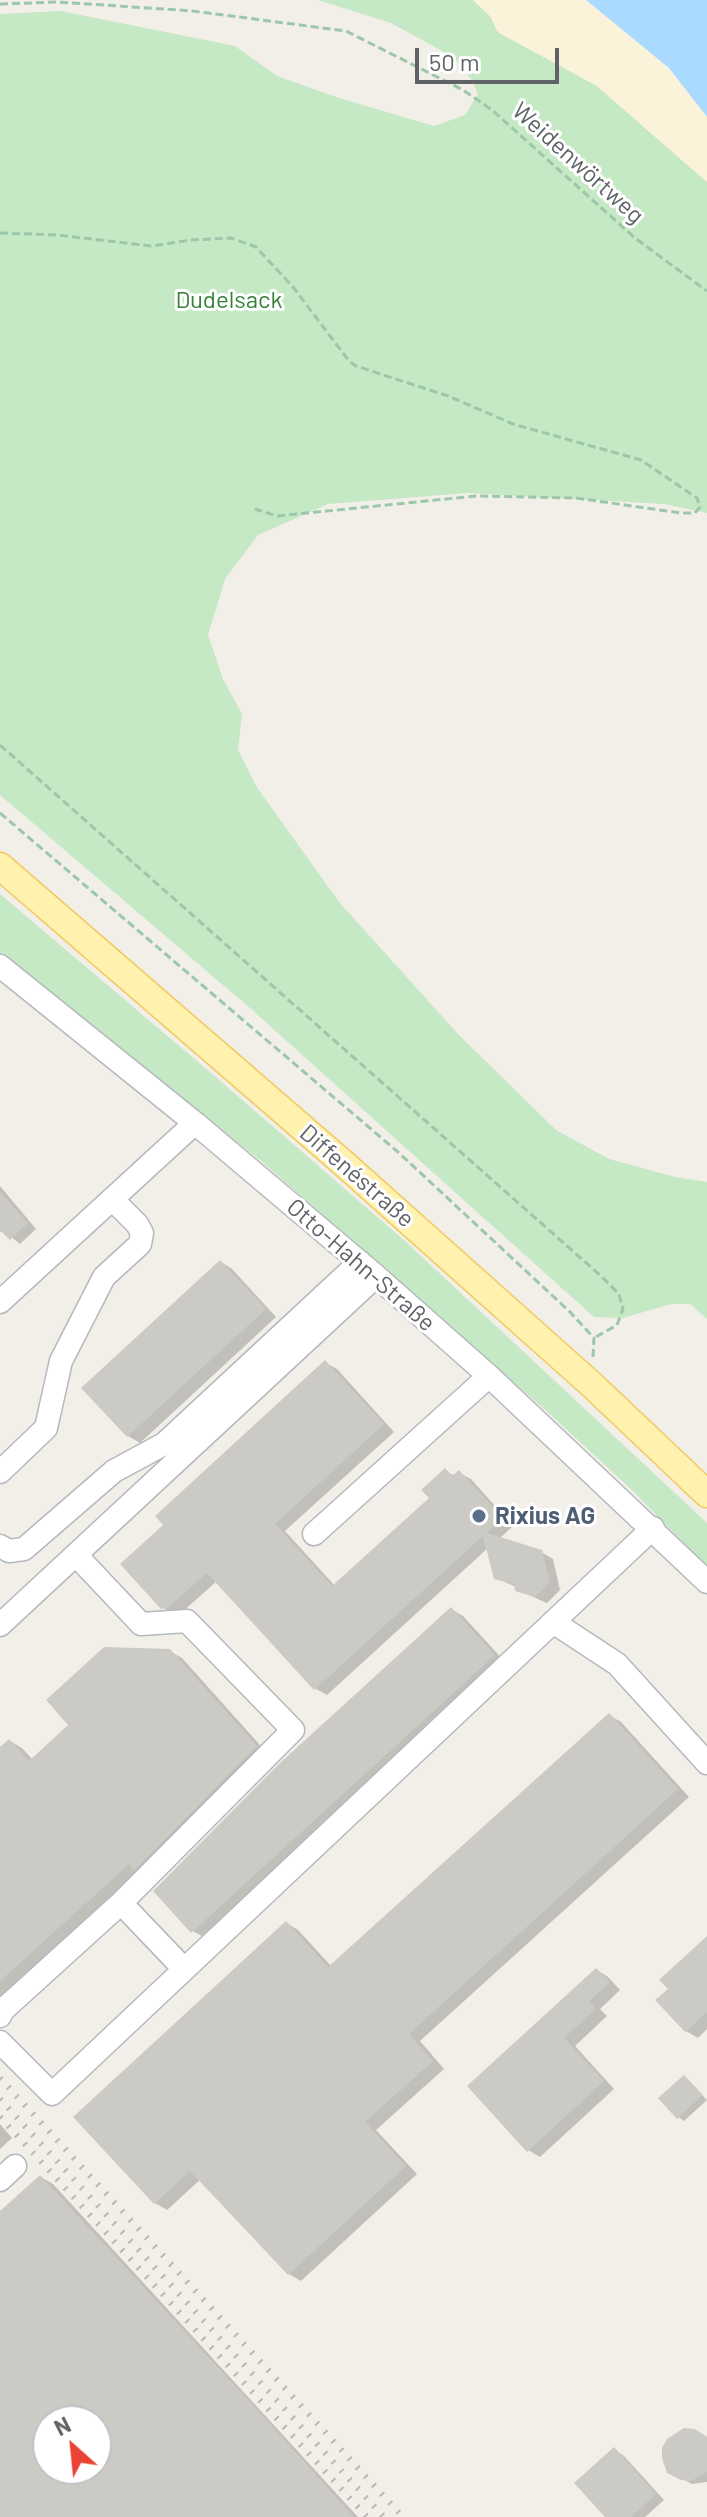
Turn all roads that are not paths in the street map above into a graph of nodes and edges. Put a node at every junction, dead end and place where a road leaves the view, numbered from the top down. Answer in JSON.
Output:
{"nodes":[{"id":1,"x":0,"y":866,"type":"edge"},
{"id":2,"x":0,"y":966,"type":"edge"},
{"id":3,"x":195,"y":1123,"type":"junction"},
{"id":4,"x":112,"y":1199,"type":"junction"},
{"id":5,"x":368,"y":1269,"type":"junction"},
{"id":6,"x":0,"y":1302,"type":"edge"},
{"id":7,"x":489,"y":1376,"type":"junction"},
{"id":8,"x":0,"y":1472,"type":"edge"},
{"id":9,"x":707,"y":1494,"type":"edge"},
{"id":10,"x":653,"y":1528,"type":"junction"},
{"id":11,"x":314,"y":1534,"type":"dead end"},
{"id":12,"x":0,"y":1546,"type":"edge"},
{"id":13,"x":76,"y":1555,"type":"junction"},
{"id":14,"x":707,"y":1582,"type":"edge"},
{"id":15,"x":553,"y":1622,"type":"junction"},
{"id":16,"x":0,"y":1625,"type":"edge"},
{"id":17,"x":707,"y":1763,"type":"edge"},
{"id":18,"x":121,"y":1903,"type":"junction"},
{"id":19,"x":184,"y":1969,"type":"junction"},
{"id":20,"x":0,"y":2016,"type":"edge"},
{"id":21,"x":0,"y":2042,"type":"edge"}],
"edges":[{"from":1,"to":9,"type":"main road","name":"Diffenéstraße"},
{"from":2,"to":3,"type":"street","name":"Otto-Hahn-Straße"},
{"from":3,"to":4,"type":"street"},
{"from":3,"to":5,"type":"street","name":"Otto-Hahn-Straße"},
{"from":4,"to":6,"type":"street"},
{"from":4,"to":8,"type":"street"},
{"from":5,"to":7,"type":"street","name":"Otto-Hahn-Straße"},
{"from":5,"to":12,"type":"street"},
{"from":5,"to":13,"type":"street"},
{"from":7,"to":10,"type":"street","name":"Otto-Hahn-Straße"},
{"from":7,"to":11,"type":"street"},
{"from":10,"to":14,"type":"street","name":"Otto-Hahn-Straße"},
{"from":10,"to":15,"type":"street"},
{"from":13,"to":16,"type":"street"},
{"from":13,"to":18,"type":"street"},
{"from":15,"to":17,"type":"street"},
{"from":15,"to":19,"type":"street"},
{"from":18,"to":19,"type":"street"},
{"from":18,"to":20,"type":"street"},
{"from":19,"to":21,"type":"street"}]}
